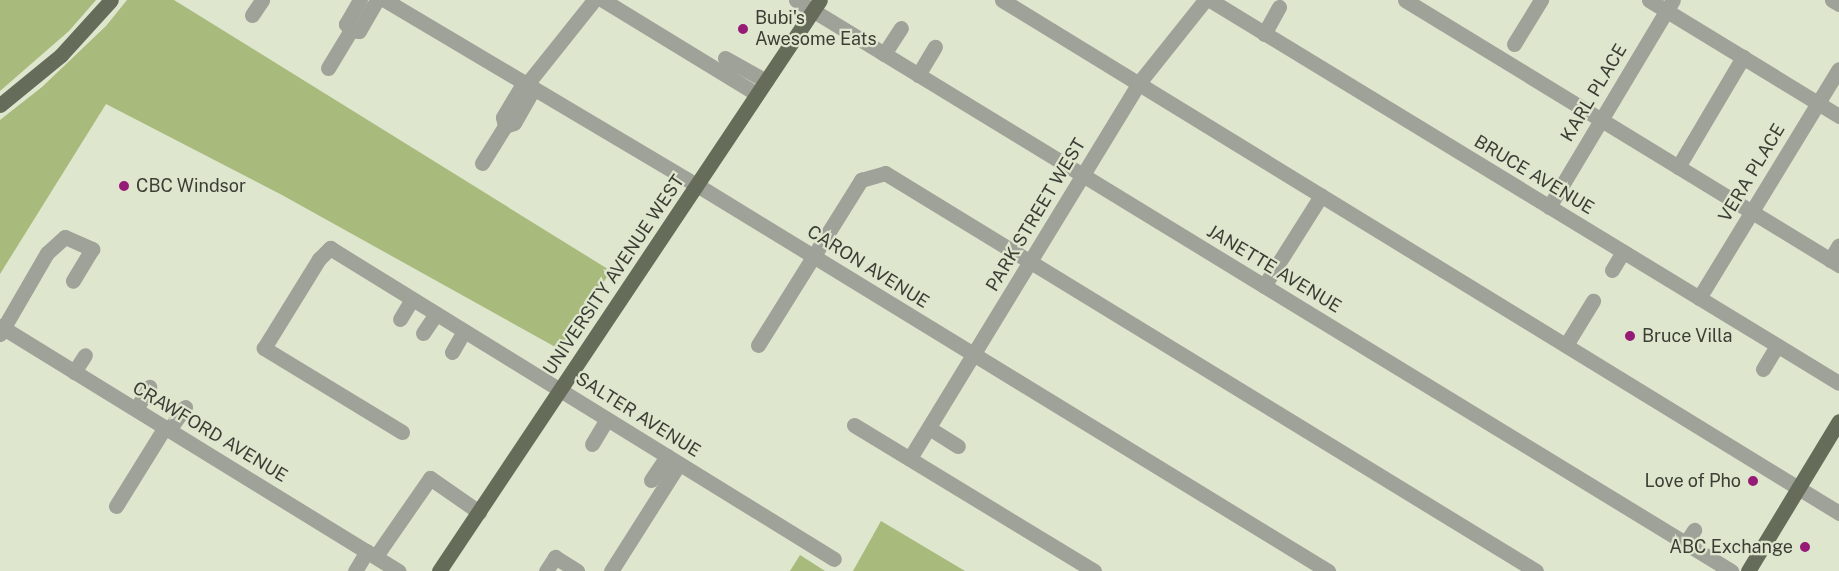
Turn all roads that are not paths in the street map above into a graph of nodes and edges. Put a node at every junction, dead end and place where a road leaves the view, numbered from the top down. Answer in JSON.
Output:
{"nodes":[{"id":1,"x":111,"y":0,"type":"edge"},
{"id":2,"x":262,"y":0,"type":"edge"},
{"id":3,"x":360,"y":0,"type":"edge"},
{"id":4,"x":377,"y":0,"type":"edge"},
{"id":5,"x":386,"y":0,"type":"edge"},
{"id":6,"x":594,"y":0,"type":"edge"},
{"id":7,"x":603,"y":0,"type":"edge"},
{"id":8,"x":796,"y":0,"type":"edge"},
{"id":9,"x":1002,"y":0,"type":"edge"},
{"id":10,"x":1208,"y":0,"type":"edge"},
{"id":11,"x":1406,"y":0,"type":"edge"},
{"id":12,"x":1541,"y":0,"type":"edge"},
{"id":13,"x":1649,"y":0,"type":"edge"},
{"id":14,"x":1832,"y":0,"type":"edge"},
{"id":15,"x":1839,"y":4,"type":"edge"},
{"id":16,"x":817,"y":5,"type":"edge"},
{"id":17,"x":1670,"y":5,"type":"edge"},
{"id":18,"x":1279,"y":7,"type":"dead end"},
{"id":19,"x":252,"y":15,"type":"dead end"},
{"id":20,"x":902,"y":28,"type":"dead end"},
{"id":21,"x":351,"y":30,"type":"junction"},
{"id":22,"x":1264,"y":34,"type":"junction"},
{"id":23,"x":1514,"y":44,"type":"dead end"},
{"id":24,"x":935,"y":47,"type":"dead end"},
{"id":25,"x":884,"y":54,"type":"junction"},
{"id":26,"x":1743,"y":57,"type":"junction"},
{"id":27,"x":725,"y":58,"type":"dead end"},
{"id":28,"x":328,"y":68,"type":"dead end"},
{"id":29,"x":1839,"y":69,"type":"edge"},
{"id":30,"x":918,"y":75,"type":"junction"},
{"id":31,"x":766,"y":81,"type":"junction"},
{"id":32,"x":1138,"y":84,"type":"junction"},
{"id":33,"x":528,"y":85,"type":"junction"},
{"id":34,"x":757,"y":94,"type":"junction"},
{"id":35,"x":1818,"y":103,"type":"junction"},
{"id":36,"x":0,"y":105,"type":"edge"},
{"id":37,"x":1839,"y":116,"type":"edge"},
{"id":38,"x":1601,"y":119,"type":"junction"},
{"id":39,"x":482,"y":163,"type":"dead end"},
{"id":40,"x":1678,"y":166,"type":"junction"},
{"id":41,"x":1083,"y":175,"type":"junction"},
{"id":42,"x":697,"y":185,"type":"junction"},
{"id":43,"x":1321,"y":196,"type":"junction"},
{"id":44,"x":1549,"y":207,"type":"junction"},
{"id":45,"x":1752,"y":212,"type":"junction"},
{"id":46,"x":1839,"y":245,"type":"edge"},
{"id":47,"x":1623,"y":252,"type":"junction"},
{"id":48,"x":816,"y":258,"type":"junction"},
{"id":49,"x":1030,"y":262,"type":"junction"},
{"id":50,"x":1835,"y":262,"type":"edge"},
{"id":51,"x":1612,"y":270,"type":"dead end"},
{"id":52,"x":73,"y":281,"type":"dead end"},
{"id":53,"x":1264,"y":286,"type":"junction"},
{"id":54,"x":1699,"y":298,"type":"junction"},
{"id":55,"x":412,"y":299,"type":"junction"},
{"id":56,"x":1593,"y":301,"type":"dead end"},
{"id":57,"x":436,"y":314,"type":"junction"},
{"id":58,"x":400,"y":319,"type":"dead end"},
{"id":59,"x":1,"y":329,"type":"edge"},
{"id":60,"x":464,"y":331,"type":"junction"},
{"id":61,"x":423,"y":333,"type":"dead end"},
{"id":62,"x":758,"y":345,"type":"dead end"},
{"id":63,"x":1566,"y":345,"type":"junction"},
{"id":64,"x":1777,"y":346,"type":"junction"},
{"id":65,"x":452,"y":352,"type":"dead end"},
{"id":66,"x":974,"y":354,"type":"junction"},
{"id":67,"x":85,"y":355,"type":"dead end"},
{"id":68,"x":1763,"y":369,"type":"dead end"},
{"id":69,"x":74,"y":372,"type":"junction"},
{"id":70,"x":1839,"y":383,"type":"edge"},
{"id":71,"x":149,"y":387,"type":"dead end"},
{"id":72,"x":561,"y":390,"type":"junction"},
{"id":73,"x":185,"y":407,"type":"dead end"},
{"id":74,"x":136,"y":409,"type":"junction"},
{"id":75,"x":607,"y":419,"type":"junction"},
{"id":76,"x":1839,"y":421,"type":"edge"},
{"id":77,"x":854,"y":425,"type":"dead end"},
{"id":78,"x":929,"y":428,"type":"junction"},
{"id":79,"x":167,"y":429,"type":"junction"},
{"id":80,"x":402,"y":432,"type":"dead end"},
{"id":81,"x":592,"y":444,"type":"dead end"},
{"id":82,"x":958,"y":446,"type":"dead end"},
{"id":83,"x":910,"y":458,"type":"junction"},
{"id":84,"x":673,"y":460,"type":"junction"},
{"id":85,"x":651,"y":480,"type":"dead end"},
{"id":86,"x":1798,"y":488,"type":"junction"},
{"id":87,"x":116,"y":506,"type":"dead end"},
{"id":88,"x":479,"y":512,"type":"junction"},
{"id":89,"x":1839,"y":513,"type":"edge"},
{"id":90,"x":1694,"y":530,"type":"dead end"},
{"id":91,"x":1685,"y":543,"type":"junction"},
{"id":92,"x":372,"y":554,"type":"junction"},
{"id":93,"x":834,"y":559,"type":"dead end"},
{"id":94,"x":616,"y":569,"type":"edge"},
{"id":95,"x":355,"y":571,"type":"edge"},
{"id":96,"x":399,"y":571,"type":"edge"},
{"id":97,"x":439,"y":571,"type":"edge"},
{"id":98,"x":546,"y":571,"type":"edge"},
{"id":99,"x":577,"y":571,"type":"edge"},
{"id":100,"x":1094,"y":571,"type":"edge"},
{"id":101,"x":1328,"y":571,"type":"edge"},
{"id":102,"x":1536,"y":571,"type":"edge"},
{"id":103,"x":1731,"y":571,"type":"edge"},
{"id":104,"x":1748,"y":571,"type":"edge"}],
"edges":[{"from":1,"to":36,"type":"main road"},
{"from":2,"to":19,"type":"street"},
{"from":3,"to":21,"type":"street"},
{"from":4,"to":21,"type":"street"},
{"from":5,"to":33,"type":"street","name":"CARON AVENUE"},
{"from":6,"to":33,"type":"street"},
{"from":7,"to":34,"type":"street"},
{"from":8,"to":16,"type":"street","name":"JANETTE AVENUE"},
{"from":9,"to":32,"type":"street"},
{"from":10,"to":22,"type":"street","name":"BRUCE AVENUE"},
{"from":10,"to":32,"type":"street","name":"PARK STREET WEST"},
{"from":11,"to":38,"type":"street"},
{"from":12,"to":23,"type":"street"},
{"from":13,"to":17,"type":"street"},
{"from":14,"to":15,"type":"street"},
{"from":16,"to":25,"type":"street","name":"JANETTE AVENUE"},
{"from":16,"to":31,"type":"main road","name":"UNIVERSITY AVENUE WEST"},
{"from":17,"to":26,"type":"street"},
{"from":17,"to":38,"type":"street","name":"KARL PLACE"},
{"from":18,"to":22,"type":"street"},
{"from":20,"to":25,"type":"street"},
{"from":21,"to":28,"type":"street"},
{"from":22,"to":44,"type":"street","name":"BRUCE AVENUE"},
{"from":24,"to":30,"type":"street"},
{"from":25,"to":30,"type":"street","name":"JANETTE AVENUE"},
{"from":26,"to":35,"type":"street"},
{"from":26,"to":40,"type":"street"},
{"from":27,"to":31,"type":"street"},
{"from":29,"to":35,"type":"street","name":"VERA PLACE"},
{"from":30,"to":41,"type":"street","name":"JANETTE AVENUE"},
{"from":31,"to":34,"type":"main road","name":"UNIVERSITY AVENUE WEST"},
{"from":32,"to":41,"type":"street","name":"PARK STREET WEST"},
{"from":32,"to":43,"type":"street"},
{"from":33,"to":39,"type":"street"},
{"from":33,"to":42,"type":"street","name":"CARON AVENUE"},
{"from":34,"to":42,"type":"main road","name":"UNIVERSITY AVENUE WEST"},
{"from":35,"to":37,"type":"street"},
{"from":35,"to":45,"type":"street","name":"VERA PLACE"},
{"from":38,"to":40,"type":"street"},
{"from":38,"to":44,"type":"street","name":"KARL PLACE"},
{"from":40,"to":45,"type":"street"},
{"from":41,"to":49,"type":"street","name":"PARK STREET WEST"},
{"from":41,"to":53,"type":"street","name":"JANETTE AVENUE"},
{"from":42,"to":48,"type":"street","name":"CARON AVENUE"},
{"from":42,"to":72,"type":"main road","name":"UNIVERSITY AVENUE WEST"},
{"from":43,"to":53,"type":"street"},
{"from":43,"to":63,"type":"street"},
{"from":44,"to":47,"type":"street","name":"BRUCE AVENUE"},
{"from":45,"to":50,"type":"street"},
{"from":45,"to":54,"type":"street","name":"VERA PLACE"},
{"from":46,"to":50,"type":"street"},
{"from":47,"to":51,"type":"street"},
{"from":47,"to":54,"type":"street","name":"BRUCE AVENUE"},
{"from":48,"to":49,"type":"street"},
{"from":48,"to":62,"type":"street"},
{"from":48,"to":66,"type":"street","name":"CARON AVENUE"},
{"from":49,"to":66,"type":"street","name":"PARK STREET WEST"},
{"from":49,"to":102,"type":"street"},
{"from":52,"to":59,"type":"street"},
{"from":53,"to":91,"type":"street","name":"JANETTE AVENUE"},
{"from":54,"to":64,"type":"street","name":"BRUCE AVENUE"},
{"from":55,"to":57,"type":"street","name":"SALTER AVENUE"},
{"from":55,"to":58,"type":"street"},
{"from":55,"to":80,"type":"street","name":"SALTER AVENUE"},
{"from":56,"to":63,"type":"street"},
{"from":57,"to":60,"type":"street","name":"SALTER AVENUE"},
{"from":57,"to":61,"type":"street"},
{"from":59,"to":69,"type":"street","name":"CRAWFORD AVENUE"},
{"from":60,"to":65,"type":"street"},
{"from":60,"to":72,"type":"street","name":"SALTER AVENUE"},
{"from":63,"to":86,"type":"street"},
{"from":64,"to":68,"type":"street"},
{"from":64,"to":70,"type":"street","name":"BRUCE AVENUE"},
{"from":66,"to":78,"type":"street","name":"PARK STREET WEST"},
{"from":66,"to":101,"type":"street","name":"CARON AVENUE"},
{"from":67,"to":69,"type":"street"},
{"from":69,"to":74,"type":"street","name":"CRAWFORD AVENUE"},
{"from":71,"to":74,"type":"street"},
{"from":72,"to":75,"type":"street","name":"SALTER AVENUE"},
{"from":72,"to":88,"type":"main road","name":"UNIVERSITY AVENUE WEST"},
{"from":73,"to":79,"type":"street"},
{"from":74,"to":79,"type":"street","name":"CRAWFORD AVENUE"},
{"from":75,"to":81,"type":"street"},
{"from":75,"to":84,"type":"street","name":"SALTER AVENUE"},
{"from":76,"to":86,"type":"main road"},
{"from":77,"to":83,"type":"street"},
{"from":78,"to":82,"type":"street"},
{"from":78,"to":83,"type":"street","name":"PARK STREET WEST"},
{"from":79,"to":87,"type":"street"},
{"from":79,"to":92,"type":"street","name":"CRAWFORD AVENUE"},
{"from":83,"to":100,"type":"street"},
{"from":84,"to":85,"type":"street"},
{"from":84,"to":93,"type":"street","name":"SALTER AVENUE"},
{"from":84,"to":94,"type":"street"},
{"from":86,"to":89,"type":"street"},
{"from":86,"to":104,"type":"main road"},
{"from":88,"to":92,"type":"street"},
{"from":88,"to":97,"type":"main road","name":"UNIVERSITY AVENUE WEST"},
{"from":90,"to":91,"type":"street"},
{"from":91,"to":103,"type":"street","name":"JANETTE AVENUE"},
{"from":92,"to":95,"type":"street"},
{"from":92,"to":96,"type":"street","name":"CRAWFORD AVENUE"},
{"from":98,"to":99,"type":"street"}]}
